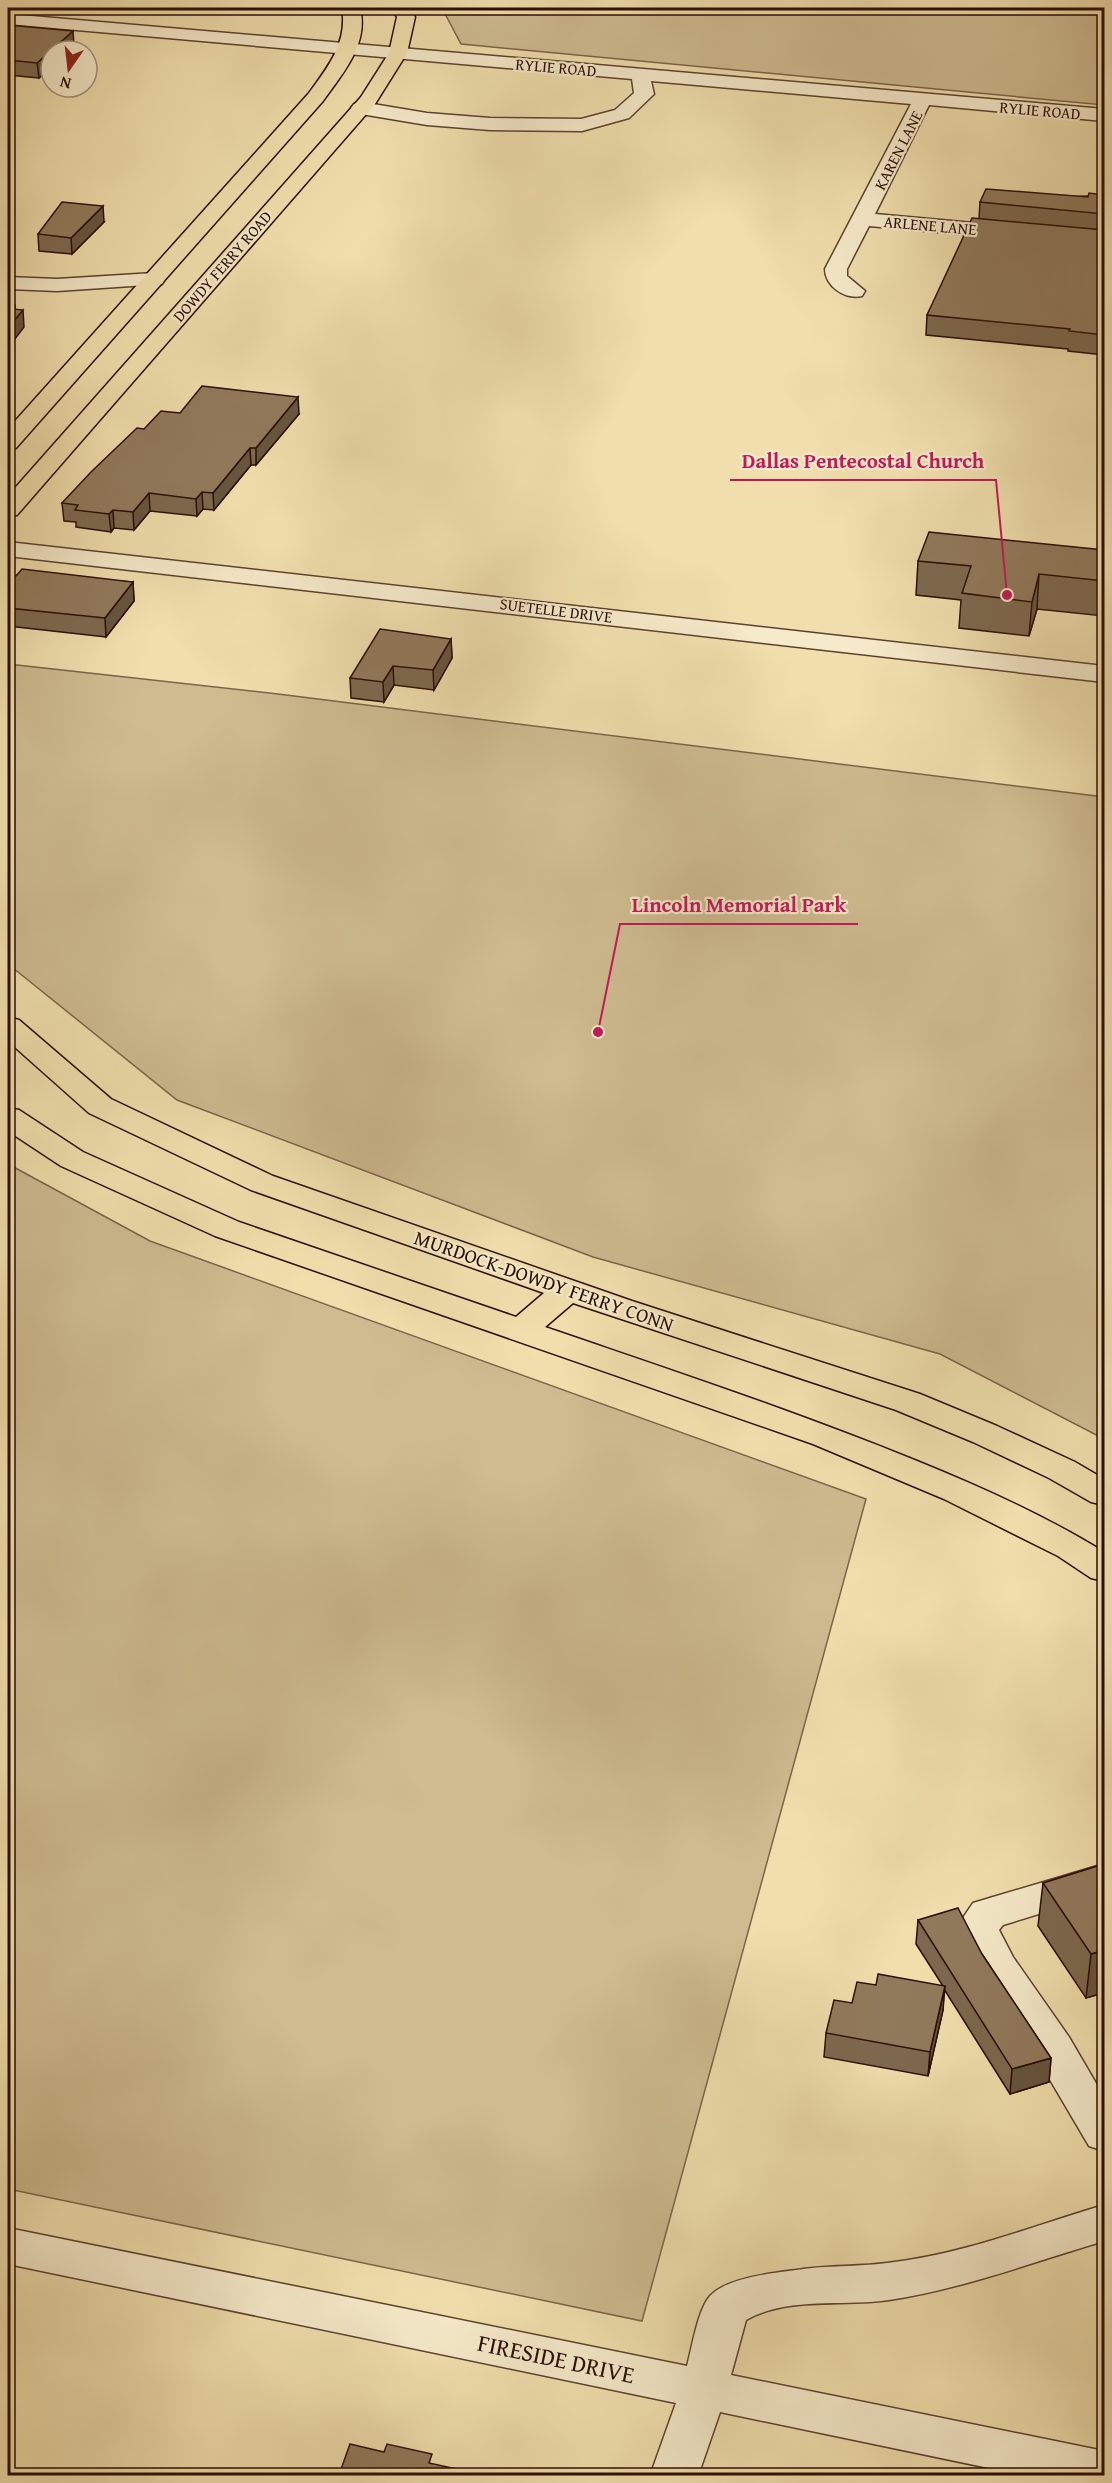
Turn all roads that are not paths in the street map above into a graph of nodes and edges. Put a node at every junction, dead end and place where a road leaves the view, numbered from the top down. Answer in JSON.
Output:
{"nodes":[{"id":1,"x":108,"y":8,"type":"edge"},
{"id":2,"x":351,"y":8,"type":"edge"},
{"id":3,"x":400,"y":8,"type":"edge"},
{"id":4,"x":8,"y":20,"type":"edge"},
{"id":5,"x":89,"y":27,"type":"junction"},
{"id":6,"x":349,"y":49,"type":"junction"},
{"id":7,"x":398,"y":53,"type":"junction"},
{"id":8,"x":643,"y":74,"type":"junction"},
{"id":9,"x":923,"y":99,"type":"junction"},
{"id":10,"x":361,"y":108,"type":"junction"},
{"id":11,"x":1104,"y":116,"type":"edge"},
{"id":12,"x":863,"y":219,"type":"junction"},
{"id":13,"x":222,"y":234,"type":"junction"},
{"id":14,"x":1104,"y":241,"type":"edge"},
{"id":15,"x":154,"y":279,"type":"junction"},
{"id":16,"x":8,"y":283,"type":"edge"},
{"id":17,"x":854,"y":291,"type":"dead end"},
{"id":18,"x":8,"y":443,"type":"edge"},
{"id":19,"x":8,"y":510,"type":"edge"},
{"id":20,"x":8,"y":549,"type":"edge"},
{"id":21,"x":1104,"y":674,"type":"edge"},
{"id":22,"x":8,"y":1026,"type":"edge"},
{"id":23,"x":8,"y":1117,"type":"edge"},
{"id":24,"x":567,"y":1290,"type":"junction"},
{"id":25,"x":521,"y":1331,"type":"junction"},
{"id":26,"x":1104,"y":1494,"type":"edge"},
{"id":27,"x":1104,"y":1569,"type":"edge"},
{"id":28,"x":1104,"y":1879,"type":"edge"},
{"id":29,"x":1104,"y":2134,"type":"edge"},
{"id":30,"x":1104,"y":2223,"type":"edge"},
{"id":31,"x":8,"y":2247,"type":"edge"},
{"id":32,"x":704,"y":2389,"type":"junction"},
{"id":33,"x":1104,"y":2471,"type":"edge"},
{"id":34,"x":674,"y":2475,"type":"edge"}],
"edges":[{"from":1,"to":5,"type":"street"},
{"from":2,"to":6,"type":"main road","name":"DOWDY FERRY ROAD"},
{"from":3,"to":7,"type":"main road","name":"DOWDY FERRY ROAD"},
{"from":4,"to":5,"type":"street","name":"RYLIE ROAD"},
{"from":5,"to":6,"type":"street","name":"RYLIE ROAD"},
{"from":6,"to":7,"type":"street","name":"RYLIE ROAD"},
{"from":6,"to":13,"type":"main road","name":"DOWDY FERRY ROAD"},
{"from":7,"to":8,"type":"street","name":"RYLIE ROAD"},
{"from":7,"to":10,"type":"main road","name":"DOWDY FERRY ROAD"},
{"from":8,"to":9,"type":"street","name":"RYLIE ROAD"},
{"from":8,"to":10,"type":"street"},
{"from":9,"to":11,"type":"street","name":"RYLIE ROAD"},
{"from":9,"to":12,"type":"street","name":"KAREN LANE"},
{"from":10,"to":13,"type":"main road","name":"DOWDY FERRY ROAD"},
{"from":12,"to":14,"type":"street","name":"ARLENE LANE"},
{"from":12,"to":17,"type":"street","name":"KAREN LANE"},
{"from":13,"to":15,"type":"main road","name":"DOWDY FERRY ROAD"},
{"from":13,"to":19,"type":"main road","name":"DOWDY FERRY ROAD"},
{"from":15,"to":16,"type":"street"},
{"from":15,"to":18,"type":"main road","name":"DOWDY FERRY ROAD"},
{"from":20,"to":21,"type":"street","name":"SUETELLE DRIVE"},
{"from":22,"to":24,"type":"main road","name":"MURDOCK-DOWDY FERRY CONN"},
{"from":23,"to":25,"type":"main road"},
{"from":24,"to":25,"type":"main road"},
{"from":24,"to":26,"type":"main road","name":"MURDOCK-DOWDY FERRY CONN"},
{"from":25,"to":27,"type":"main road"},
{"from":28,"to":29,"type":"street"},
{"from":30,"to":32,"type":"street"},
{"from":31,"to":32,"type":"street","name":"FIRESIDE DRIVE"},
{"from":32,"to":33,"type":"street","name":"FIRESIDE DRIVE"},
{"from":32,"to":34,"type":"street"}]}
